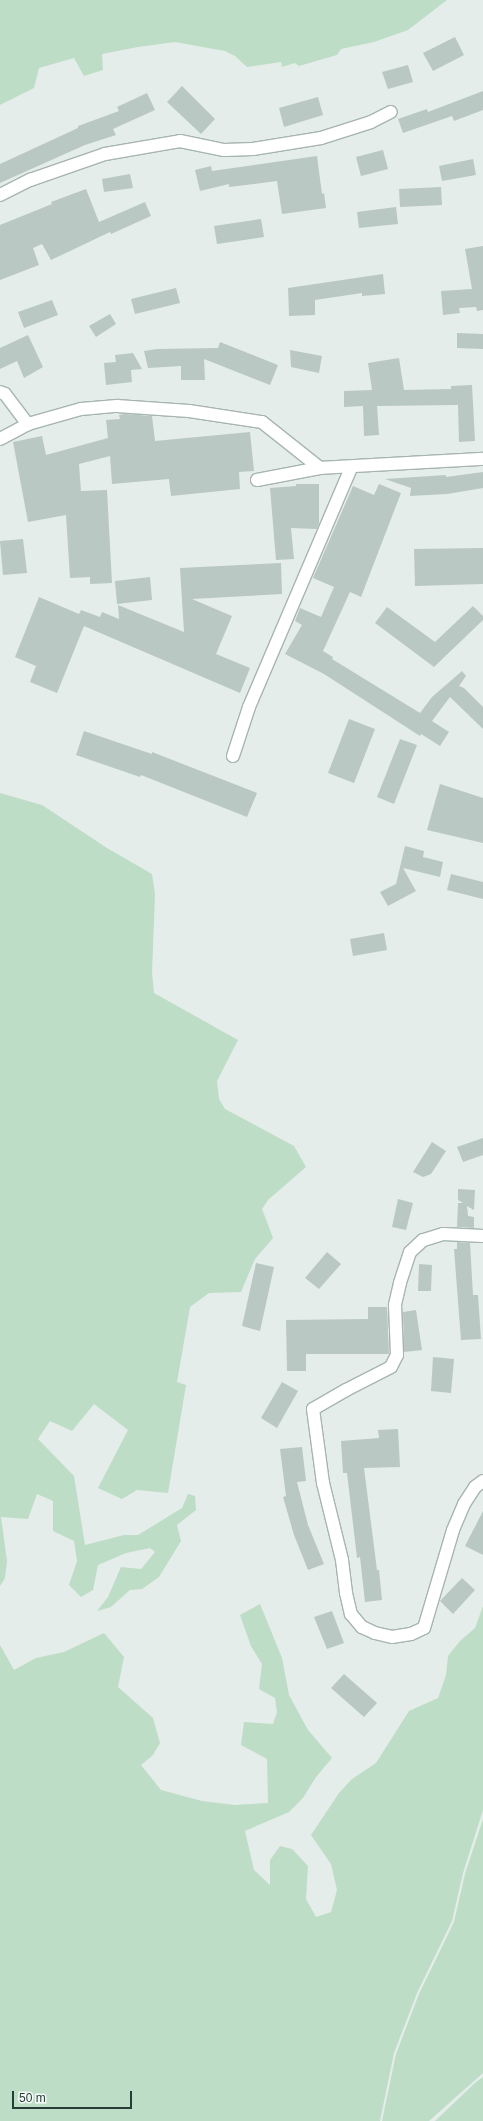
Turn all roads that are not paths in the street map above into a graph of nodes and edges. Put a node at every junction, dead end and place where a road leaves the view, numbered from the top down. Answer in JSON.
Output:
{"nodes":[{"id":1,"x":391,"y":112,"type":"dead end"},
{"id":2,"x":0,"y":195,"type":"edge"},
{"id":3,"x":0,"y":392,"type":"edge"},
{"id":4,"x":28,"y":424,"type":"junction"},
{"id":5,"x":0,"y":439,"type":"edge"},
{"id":6,"x":483,"y":459,"type":"edge"},
{"id":7,"x":320,"y":468,"type":"junction"},
{"id":8,"x":351,"y":468,"type":"junction"},
{"id":9,"x":257,"y":480,"type":"dead end"},
{"id":10,"x":233,"y":756,"type":"dead end"},
{"id":11,"x":483,"y":1236,"type":"edge"},
{"id":12,"x":483,"y":1481,"type":"edge"}],
"edges":[{"from":1,"to":2,"type":"street"},
{"from":3,"to":4,"type":"street"},
{"from":4,"to":5,"type":"street"},
{"from":4,"to":7,"type":"street"},
{"from":6,"to":8,"type":"street"},
{"from":7,"to":8,"type":"street"},
{"from":7,"to":9,"type":"street"},
{"from":8,"to":10,"type":"street"},
{"from":11,"to":12,"type":"street"}]}
